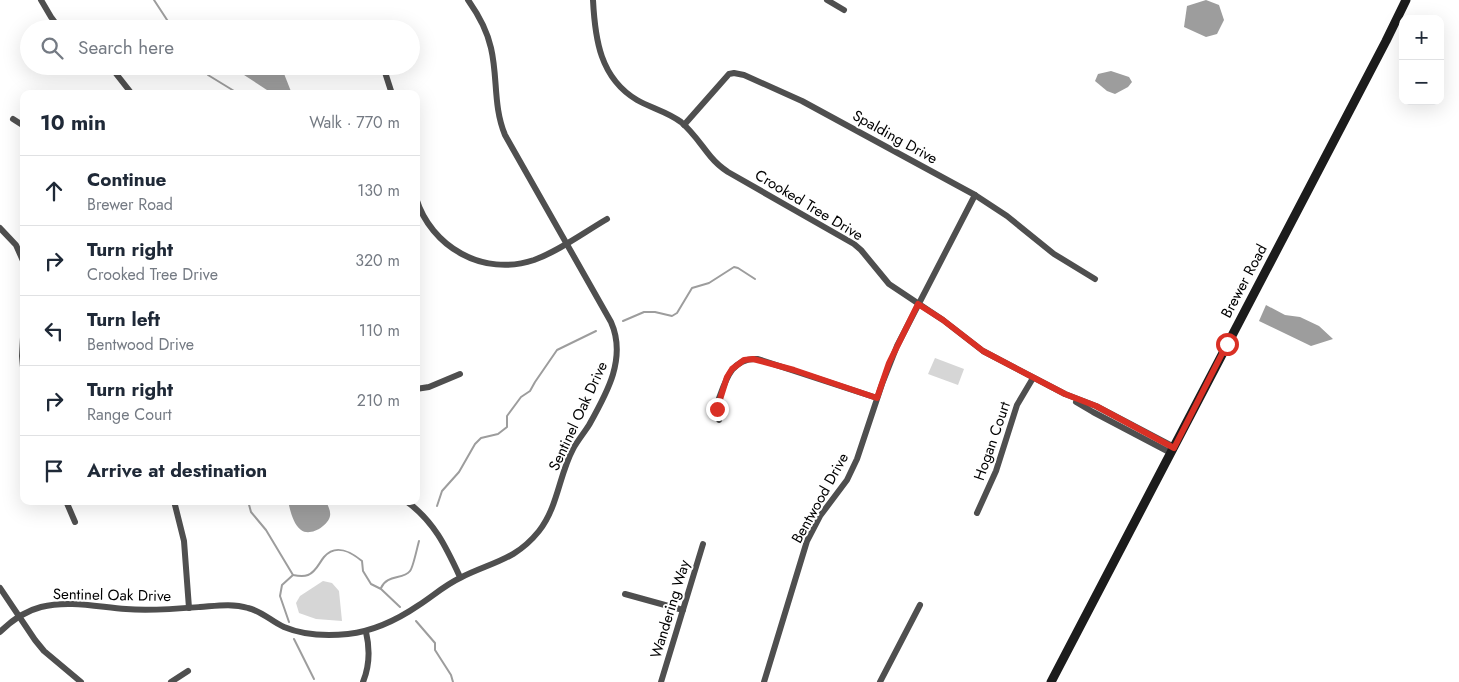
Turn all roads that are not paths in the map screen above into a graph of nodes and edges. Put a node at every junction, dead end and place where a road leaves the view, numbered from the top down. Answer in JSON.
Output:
{"nodes":[{"id":1,"x":41,"y":0,"type":"edge"},
{"id":2,"x":468,"y":0,"type":"edge"},
{"id":3,"x":593,"y":0,"type":"edge"},
{"id":4,"x":827,"y":0,"type":"edge"},
{"id":5,"x":1406,"y":0,"type":"edge"},
{"id":6,"x":844,"y":10,"type":"dead end"},
{"id":7,"x":53,"y":20,"type":"edge"},
{"id":8,"x":117,"y":75,"type":"edge"},
{"id":9,"x":386,"y":75,"type":"edge"},
{"id":10,"x":129,"y":90,"type":"edge"},
{"id":11,"x":391,"y":90,"type":"edge"},
{"id":12,"x":13,"y":119,"type":"dead end"},
{"id":13,"x":20,"y":123,"type":"edge"},
{"id":14,"x":684,"y":125,"type":"junction"},
{"id":15,"x":974,"y":195,"type":"junction"},
{"id":16,"x":420,"y":207,"type":"edge"},
{"id":17,"x":607,"y":219,"type":"dead end"},
{"id":18,"x":0,"y":228,"type":"edge"},
{"id":19,"x":566,"y":243,"type":"junction"},
{"id":20,"x":20,"y":254,"type":"edge"},
{"id":21,"x":1095,"y":279,"type":"dead end"},
{"id":22,"x":918,"y":304,"type":"junction"},
{"id":23,"x":460,"y":374,"type":"dead end"},
{"id":24,"x":1033,"y":378,"type":"junction"},
{"id":25,"x":420,"y":388,"type":"edge"},
{"id":26,"x":877,"y":398,"type":"junction"},
{"id":27,"x":719,"y":420,"type":"dead end"},
{"id":28,"x":1172,"y":450,"type":"junction"},
{"id":29,"x":68,"y":505,"type":"edge"},
{"id":30,"x":175,"y":505,"type":"edge"},
{"id":31,"x":411,"y":505,"type":"edge"},
{"id":32,"x":977,"y":513,"type":"dead end"},
{"id":33,"x":74,"y":522,"type":"dead end"},
{"id":34,"x":703,"y":544,"type":"dead end"},
{"id":35,"x":460,"y":577,"type":"junction"},
{"id":36,"x":0,"y":588,"type":"edge"},
{"id":37,"x":625,"y":594,"type":"dead end"},
{"id":38,"x":920,"y":605,"type":"dead end"},
{"id":39,"x":189,"y":608,"type":"junction"},
{"id":40,"x":683,"y":610,"type":"junction"},
{"id":41,"x":18,"y":617,"type":"junction"},
{"id":42,"x":0,"y":632,"type":"edge"},
{"id":43,"x":366,"y":632,"type":"junction"},
{"id":44,"x":188,"y":671,"type":"dead end"},
{"id":45,"x":81,"y":682,"type":"edge"},
{"id":46,"x":171,"y":682,"type":"edge"},
{"id":47,"x":363,"y":682,"type":"edge"},
{"id":48,"x":662,"y":682,"type":"edge"},
{"id":49,"x":764,"y":682,"type":"edge"},
{"id":50,"x":880,"y":682,"type":"edge"},
{"id":51,"x":1051,"y":682,"type":"edge"}],
"edges":[{"from":1,"to":7,"type":"street"},
{"from":2,"to":19,"type":"street","name":"Sentinel Oak Drive"},
{"from":3,"to":14,"type":"street","name":"Crooked Tree Drive"},
{"from":4,"to":6,"type":"street"},
{"from":5,"to":28,"type":"street","name":"Brewer Road"},
{"from":8,"to":10,"type":"street"},
{"from":9,"to":11,"type":"street"},
{"from":12,"to":13,"type":"street"},
{"from":14,"to":15,"type":"street","name":"Spalding Drive"},
{"from":14,"to":22,"type":"street","name":"Crooked Tree Drive"},
{"from":15,"to":21,"type":"street","name":"Spalding Drive"},
{"from":15,"to":22,"type":"street","name":"Bentwood Drive"},
{"from":16,"to":19,"type":"street"},
{"from":17,"to":19,"type":"street"},
{"from":18,"to":20,"type":"street"},
{"from":19,"to":35,"type":"street","name":"Sentinel Oak Drive"},
{"from":22,"to":24,"type":"street","name":"Crooked Tree Drive"},
{"from":22,"to":26,"type":"street","name":"Bentwood Drive"},
{"from":23,"to":25,"type":"street"},
{"from":24,"to":28,"type":"street","name":"Crooked Tree Drive"},
{"from":24,"to":32,"type":"street","name":"Hogan Court"},
{"from":26,"to":27,"type":"street"},
{"from":26,"to":49,"type":"street","name":"Bentwood Drive"},
{"from":28,"to":51,"type":"street","name":"Brewer Road"},
{"from":29,"to":33,"type":"street"},
{"from":30,"to":39,"type":"street"},
{"from":31,"to":35,"type":"street"},
{"from":34,"to":40,"type":"street","name":"Wandering Way"},
{"from":35,"to":43,"type":"street","name":"Sentinel Oak Drive"},
{"from":36,"to":41,"type":"street"},
{"from":37,"to":40,"type":"street"},
{"from":38,"to":50,"type":"street"},
{"from":39,"to":41,"type":"street","name":"Sentinel Oak Drive"},
{"from":39,"to":43,"type":"street","name":"Sentinel Oak Drive"},
{"from":40,"to":48,"type":"street","name":"Wandering Way"},
{"from":41,"to":42,"type":"street","name":"Sentinel Oak Drive"},
{"from":41,"to":45,"type":"street"},
{"from":43,"to":47,"type":"street"},
{"from":44,"to":46,"type":"street"}]}
